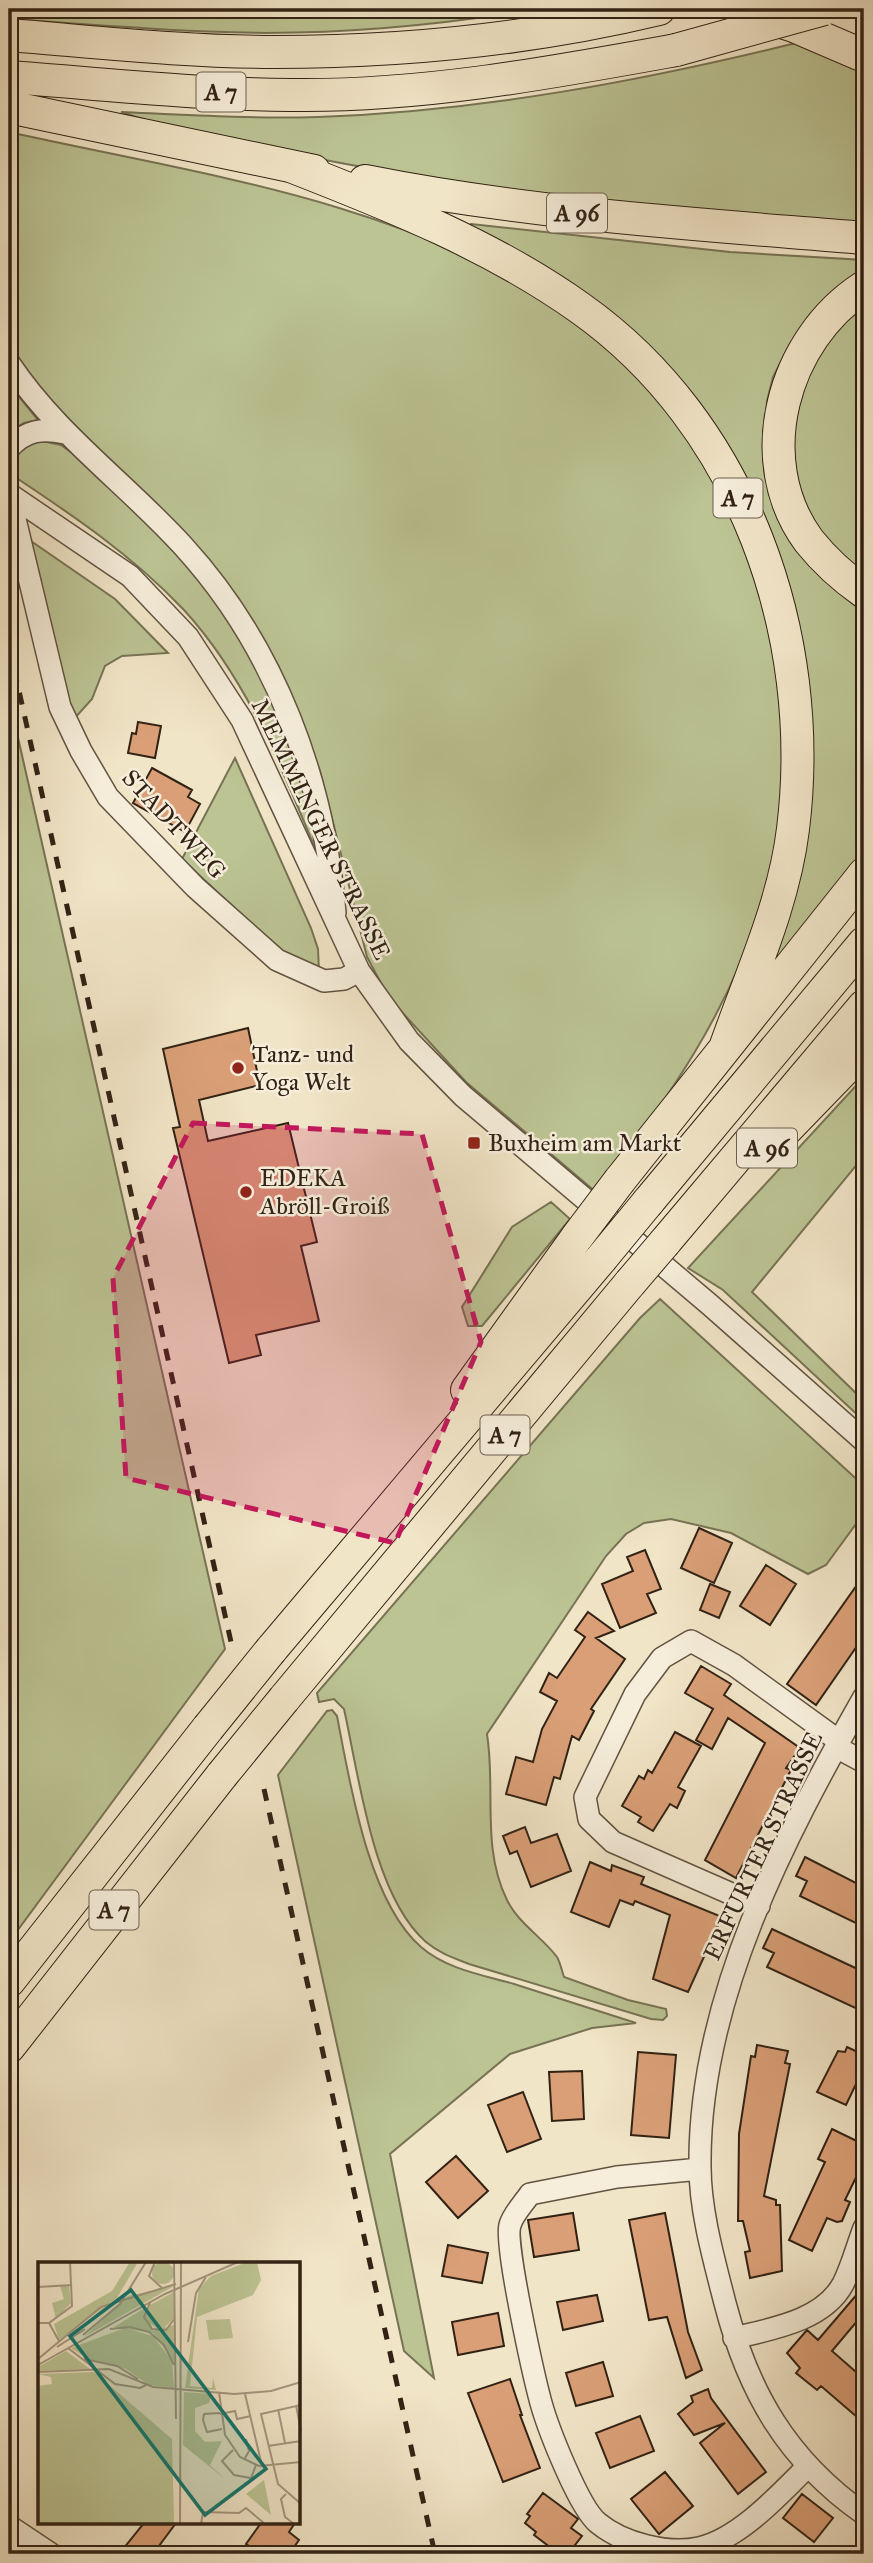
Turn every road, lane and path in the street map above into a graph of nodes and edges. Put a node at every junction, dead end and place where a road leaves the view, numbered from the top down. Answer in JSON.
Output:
{"nodes":[{"id":1,"x":742,"y":9,"type":"edge"},
{"id":2,"x":824,"y":9,"type":"edge"},
{"id":3,"x":646,"y":12,"type":"edge"},
{"id":4,"x":9,"y":36,"type":"edge"},
{"id":5,"x":864,"y":55,"type":"edge"},
{"id":6,"x":9,"y":77,"type":"edge"},
{"id":7,"x":9,"y":107,"type":"edge"},
{"id":8,"x":293,"y":167,"type":"junction"},
{"id":9,"x":864,"y":238,"type":"edge"},
{"id":10,"x":864,"y":287,"type":"edge"},
{"id":11,"x":9,"y":363,"type":"edge"},
{"id":12,"x":65,"y":433,"type":"junction"},
{"id":13,"x":9,"y":448,"type":"edge"},
{"id":14,"x":9,"y":494,"type":"edge"},
{"id":15,"x":864,"y":592,"type":"edge"},
{"id":16,"x":864,"y":874,"type":"edge"},
{"id":17,"x":337,"y":929,"type":"junction"},
{"id":18,"x":864,"y":943,"type":"edge"},
{"id":19,"x":359,"y":971,"type":"junction"},
{"id":20,"x":864,"y":1006,"type":"edge"},
{"id":21,"x":725,"y":1048,"type":"junction"},
{"id":22,"x":864,"y":1049,"type":"edge"},
{"id":23,"x":665,"y":1242,"type":"junction"},
{"id":24,"x":864,"y":1441,"type":"edge"},
{"id":25,"x":393,"y":1502,"type":"junction"},
{"id":26,"x":864,"y":1697,"type":"edge"},
{"id":27,"x":837,"y":1744,"type":"junction"},
{"id":28,"x":864,"y":1762,"type":"edge"},
{"id":29,"x":759,"y":1906,"type":"junction"},
{"id":30,"x":9,"y":1981,"type":"edge"},
{"id":31,"x":9,"y":2047,"type":"edge"},
{"id":32,"x":700,"y":2169,"type":"junction"},
{"id":33,"x":864,"y":2228,"type":"edge"},
{"id":34,"x":734,"y":2338,"type":"junction"},
{"id":35,"x":808,"y":2466,"type":"junction"},
{"id":36,"x":864,"y":2514,"type":"edge"},
{"id":37,"x":9,"y":2526,"type":"edge"},
{"id":38,"x":51,"y":2554,"type":"edge"}],
"edges":[{"from":1,"to":5,"type":"highway"},
{"from":2,"to":6,"type":"highway","number":"A 7","bridge":true},
{"from":3,"to":4,"type":"highway"},
{"from":7,"to":8,"type":"highway","number":"A 96"},
{"from":8,"to":9,"type":"highway","number":"A 96"},
{"from":8,"to":21,"type":"highway","number":"A 7"},
{"from":10,"to":15,"type":"highway"},
{"from":11,"to":12,"type":"street"},
{"from":12,"to":13,"type":"street"},
{"from":12,"to":17,"type":"street"},
{"from":14,"to":17,"type":"street","name":"MEMMINGER STRASSE"},
{"from":14,"to":19,"type":"street","name":"STADTWEG"},
{"from":16,"to":21,"type":"highway","number":"A 7"},
{"from":17,"to":19,"type":"street","name":"MEMMINGER STRASSE"},
{"from":18,"to":25,"type":"highway","number":"A 7","bridge":true},
{"from":19,"to":24,"type":"street","name":"MEMMINGER STRASSE"},
{"from":20,"to":23,"type":"highway","number":"A 7"},
{"from":21,"to":25,"type":"highway","number":"A 7","bridge":true},
{"from":22,"to":23,"type":"highway","number":"A 96"},
{"from":23,"to":31,"type":"highway","number":"A 7","bridge":true},
{"from":25,"to":30,"type":"highway","number":"A 7","bridge":true},
{"from":26,"to":27,"type":"street","name":"ERFURTER STRASSE"},
{"from":27,"to":28,"type":"street"},
{"from":27,"to":29,"type":"street","name":"ERFURTER STRASSE"},
{"from":27,"to":29,"type":"street"},
{"from":29,"to":32,"type":"street","name":"ERFURTER STRASSE"},
{"from":32,"to":34,"type":"street","name":"ERFURTER STRASSE"},
{"from":32,"to":35,"type":"street"},
{"from":33,"to":34,"type":"street"},
{"from":34,"to":35,"type":"street","name":"ERFURTER STRASSE"},
{"from":35,"to":36,"type":"street","name":"ERFURTER STRASSE"},
{"from":37,"to":38,"type":"street"}]}
